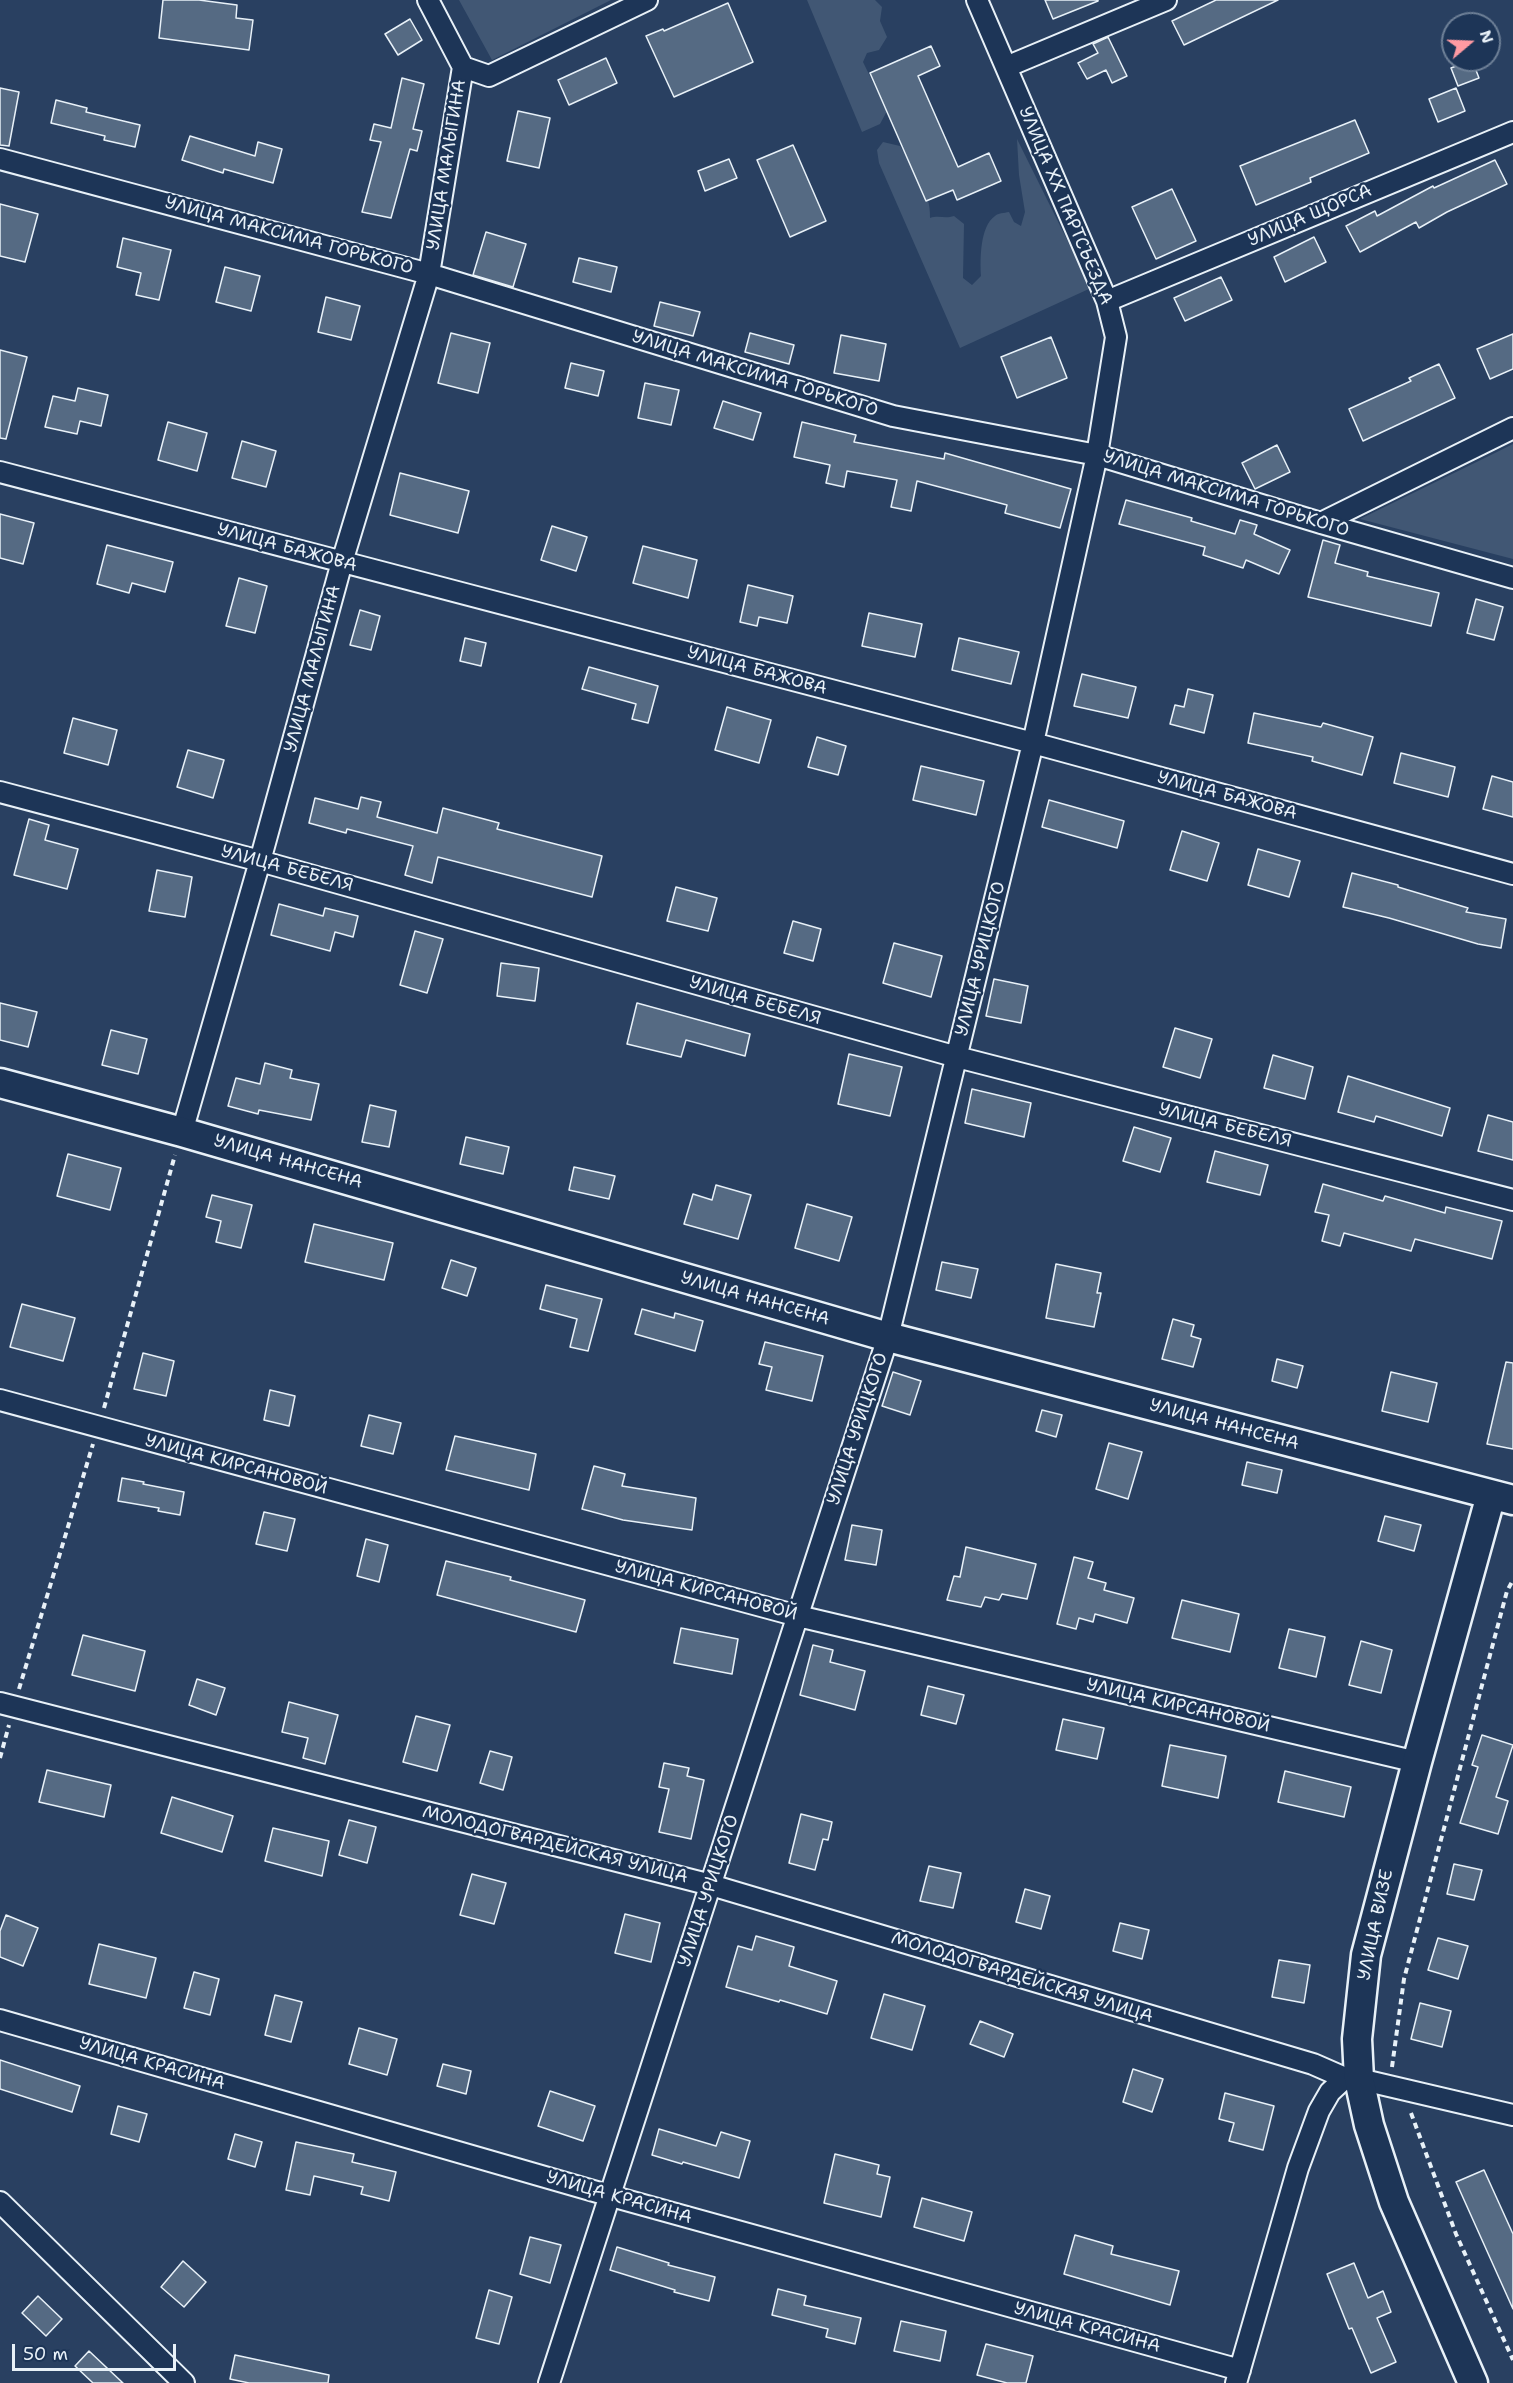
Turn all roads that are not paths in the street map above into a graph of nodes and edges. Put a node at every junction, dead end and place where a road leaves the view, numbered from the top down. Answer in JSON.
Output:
{"nodes":[{"id":1,"x":428,"y":0,"type":"edge"},
{"id":2,"x":647,"y":0,"type":"edge"},
{"id":3,"x":977,"y":0,"type":"edge"},
{"id":4,"x":1166,"y":0,"type":"edge"},
{"id":5,"x":463,"y":67,"type":"junction"},
{"id":6,"x":1006,"y":67,"type":"junction"},
{"id":7,"x":1513,"y":132,"type":"edge"},
{"id":8,"x":0,"y":159,"type":"edge"},
{"id":9,"x":429,"y":274,"type":"junction"},
{"id":10,"x":1107,"y":301,"type":"junction"},
{"id":11,"x":1513,"y":428,"type":"edge"},
{"id":12,"x":1097,"y":455,"type":"junction"},
{"id":13,"x":0,"y":472,"type":"edge"},
{"id":14,"x":1322,"y":524,"type":"junction"},
{"id":15,"x":342,"y":562,"type":"junction"},
{"id":16,"x":1513,"y":579,"type":"edge"},
{"id":17,"x":1033,"y":743,"type":"junction"},
{"id":18,"x":0,"y":792,"type":"edge"},
{"id":19,"x":260,"y":861,"type":"junction"},
{"id":20,"x":1513,"y":874,"type":"edge"},
{"id":21,"x":957,"y":1057,"type":"junction"},
{"id":22,"x":0,"y":1083,"type":"edge"},
{"id":23,"x":182,"y":1131,"type":"junction"},
{"id":24,"x":1513,"y":1200,"type":"edge"},
{"id":25,"x":888,"y":1337,"type":"junction"},
{"id":26,"x":0,"y":1401,"type":"edge"},
{"id":27,"x":1502,"y":1497,"type":"edge"},
{"id":28,"x":798,"y":1616,"type":"junction"},
{"id":29,"x":0,"y":1703,"type":"edge"},
{"id":30,"x":1417,"y":1762,"type":"junction"},
{"id":31,"x":711,"y":1885,"type":"junction"},
{"id":32,"x":0,"y":2020,"type":"edge"},
{"id":33,"x":1352,"y":2079,"type":"junction"},
{"id":34,"x":1513,"y":2115,"type":"edge"},
{"id":35,"x":611,"y":2196,"type":"junction"},
{"id":36,"x":0,"y":2202,"type":"edge"},
{"id":37,"x":1238,"y":2376,"type":"edge"},
{"id":38,"x":184,"y":2383,"type":"edge"},
{"id":39,"x":549,"y":2383,"type":"edge"},
{"id":40,"x":1473,"y":2383,"type":"edge"}],
"edges":[{"from":1,"to":5,"type":"street","name":"УЛИЦА МАЛЫГИНА"},
{"from":2,"to":5,"type":"street"},
{"from":3,"to":6,"type":"street","name":"УЛИЦА XX ПАРТСЪЕЗДА"},
{"from":4,"to":6,"type":"street"},
{"from":5,"to":9,"type":"street","name":"УЛИЦА МАЛЫГИНА"},
{"from":6,"to":10,"type":"street","name":"УЛИЦА XX ПАРТСЪЕЗДА"},
{"from":7,"to":10,"type":"street","name":"УЛИЦА ЩОРСА"},
{"from":8,"to":9,"type":"street","name":"УЛИЦА МАКСИМА ГОРЬКОГО"},
{"from":9,"to":12,"type":"street","name":"УЛИЦА МАКСИМА ГОРЬКОГО"},
{"from":9,"to":15,"type":"street","name":"УЛИЦА МАЛЫГИНА"},
{"from":10,"to":12,"type":"street","name":"УЛИЦА XX ПАРТСЪЕЗДА"},
{"from":11,"to":14,"type":"street"},
{"from":12,"to":14,"type":"street","name":"УЛИЦА МАКСИМА ГОРЬКОГО"},
{"from":12,"to":17,"type":"street","name":"УЛИЦА УРИЦКОГО"},
{"from":13,"to":15,"type":"street","name":"УЛИЦА БАЖОВА"},
{"from":14,"to":16,"type":"street","name":"УЛИЦА МАКСИМА ГОРЬКОГО"},
{"from":15,"to":17,"type":"street","name":"УЛИЦА БАЖОВА"},
{"from":15,"to":19,"type":"street","name":"УЛИЦА МАЛЫГИНА"},
{"from":17,"to":20,"type":"street","name":"УЛИЦА БАЖОВА"},
{"from":17,"to":21,"type":"street","name":"УЛИЦА УРИЦКОГО"},
{"from":18,"to":19,"type":"street","name":"УЛИЦА БЕБЕЛЯ"},
{"from":19,"to":21,"type":"street","name":"УЛИЦА БЕБЕЛЯ"},
{"from":19,"to":23,"type":"street","name":"УЛИЦА МАЛЫГИНА"},
{"from":21,"to":24,"type":"street","name":"УЛИЦА БЕБЕЛЯ"},
{"from":21,"to":25,"type":"street","name":"УЛИЦА УРИЦКОГО"},
{"from":22,"to":23,"type":"main road","name":"УЛИЦА НАНСЕНА"},
{"from":23,"to":25,"type":"main road","name":"УЛИЦА НАНСЕНА"},
{"from":25,"to":27,"type":"main road","name":"УЛИЦА НАНСЕНА"},
{"from":25,"to":28,"type":"street","name":"УЛИЦА УРИЦКОГО"},
{"from":26,"to":28,"type":"street","name":"УЛИЦА КИРСАНОВОЙ"},
{"from":27,"to":30,"type":"main road","name":"УЛИЦА ВИЗЕ"},
{"from":28,"to":30,"type":"street","name":"УЛИЦА КИРСАНОВОЙ"},
{"from":28,"to":31,"type":"street","name":"УЛИЦА УРИЦКОГО"},
{"from":29,"to":31,"type":"street","name":"МОЛОДОГВАРДЕЙСКАЯ УЛИЦА"},
{"from":30,"to":33,"type":"main road","name":"УЛИЦА ВИЗЕ"},
{"from":31,"to":33,"type":"street","name":"МОЛОДОГВАРДЕЙСКАЯ УЛИЦА"},
{"from":31,"to":35,"type":"street","name":"УЛИЦА УРИЦКОГО"},
{"from":32,"to":35,"type":"street","name":"УЛИЦА КРАСИНА"},
{"from":33,"to":34,"type":"street","name":"МОЛОДОГВАРДЕЙСКАЯ УЛИЦА"},
{"from":33,"to":37,"type":"street"},
{"from":33,"to":40,"type":"main road","name":"УЛИЦА ВИЗЕ"},
{"from":35,"to":37,"type":"street","name":"УЛИЦА КРАСИНА"},
{"from":35,"to":39,"type":"street","name":"УЛИЦА УРИЦКОГО"},
{"from":36,"to":38,"type":"street"}]}
